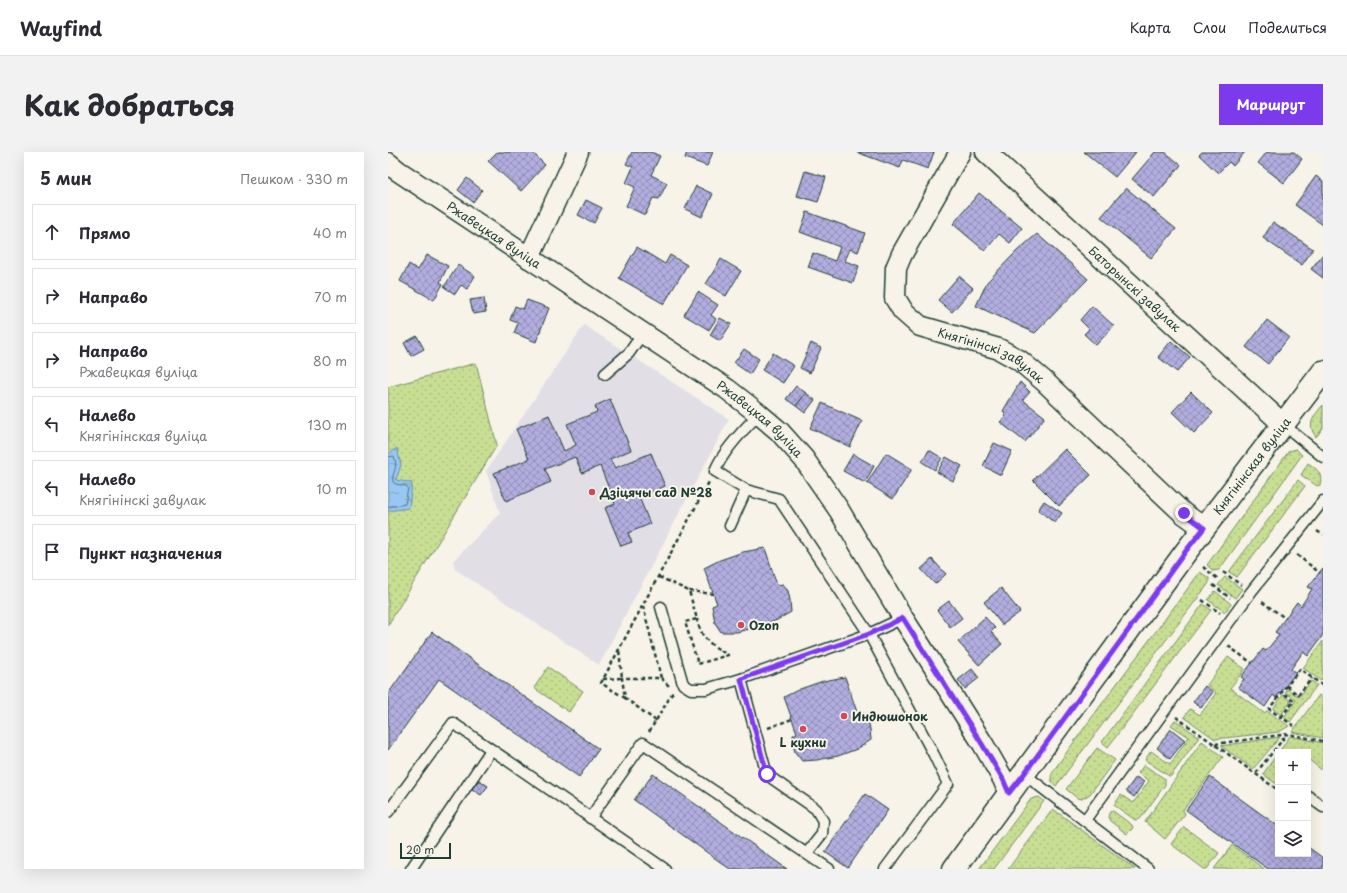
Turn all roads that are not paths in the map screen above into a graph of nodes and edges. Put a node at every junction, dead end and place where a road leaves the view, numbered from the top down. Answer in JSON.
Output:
{"nodes":[{"id":1,"x":578,"y":152,"type":"edge"},
{"id":2,"x":960,"y":152,"type":"edge"},
{"id":3,"x":986,"y":152,"type":"edge"},
{"id":4,"x":388,"y":163,"type":"edge"},
{"id":5,"x":529,"y":258,"type":"junction"},
{"id":6,"x":643,"y":333,"type":"junction"},
{"id":7,"x":1323,"y":372,"type":"edge"},
{"id":8,"x":605,"y":374,"type":"dead end"},
{"id":9,"x":759,"y":414,"type":"junction"},
{"id":10,"x":1284,"y":425,"type":"junction"},
{"id":11,"x":1323,"y":457,"type":"edge"},
{"id":12,"x":746,"y":490,"type":"junction"},
{"id":13,"x":1323,"y":501,"type":"edge"},
{"id":14,"x":730,"y":526,"type":"dead end"},
{"id":15,"x":1204,"y":528,"type":"junction"},
{"id":16,"x":661,"y":607,"type":"dead end"},
{"id":17,"x":903,"y":618,"type":"junction"},
{"id":18,"x":869,"y":634,"type":"junction"},
{"id":19,"x":741,"y":679,"type":"junction"},
{"id":20,"x":491,"y":750,"type":"junction"},
{"id":21,"x":1024,"y":774,"type":"junction"},
{"id":22,"x":1009,"y":793,"type":"junction"},
{"id":23,"x":1311,"y":798,"type":"edge"},
{"id":24,"x":1323,"y":807,"type":"edge"},
{"id":25,"x":388,"y":812,"type":"edge"},
{"id":26,"x":590,"y":818,"type":"junction"},
{"id":27,"x":1085,"y":820,"type":"junction"},
{"id":28,"x":807,"y":853,"type":"junction"},
{"id":29,"x":411,"y":869,"type":"edge"},
{"id":30,"x":665,"y":869,"type":"edge"},
{"id":31,"x":829,"y":869,"type":"edge"},
{"id":32,"x":885,"y":869,"type":"edge"},
{"id":33,"x":954,"y":869,"type":"edge"},
{"id":34,"x":1148,"y":869,"type":"edge"}],
"edges":[{"from":1,"to":5,"type":"street"},
{"from":2,"to":15,"type":"street","name":"Княгінінскі завулак"},
{"from":3,"to":10,"type":"street","name":"Баторынскі завулак"},
{"from":4,"to":5,"type":"street","name":"Ржавецкая вуліца"},
{"from":5,"to":6,"type":"street","name":"Ржавецкая вуліца"},
{"from":6,"to":8,"type":"lane"},
{"from":6,"to":9,"type":"street","name":"Ржавецкая вуліца"},
{"from":7,"to":10,"type":"street","name":"Княгінінская вуліца"},
{"from":9,"to":12,"type":"lane"},
{"from":9,"to":17,"type":"street","name":"Ржавецкая вуліца"},
{"from":10,"to":11,"type":"lane"},
{"from":10,"to":15,"type":"street","name":"Княгінінская вуліца"},
{"from":12,"to":14,"type":"lane"},
{"from":12,"to":18,"type":"lane"},
{"from":13,"to":27,"type":"lane"},
{"from":15,"to":21,"type":"street","name":"Княгінінская вуліца"},
{"from":16,"to":19,"type":"lane"},
{"from":17,"to":18,"type":"lane"},
{"from":17,"to":22,"type":"street","name":"Ржавецкая вуліца"},
{"from":18,"to":19,"type":"lane"},
{"from":18,"to":32,"type":"lane"},
{"from":19,"to":28,"type":"lane"},
{"from":20,"to":25,"type":"lane"},
{"from":20,"to":26,"type":"lane"},
{"from":20,"to":29,"type":"lane"},
{"from":21,"to":22,"type":"street","name":"Княгінінская вуліца"},
{"from":21,"to":27,"type":"lane"},
{"from":22,"to":33,"type":"street","name":"Княгінінская вуліца"},
{"from":23,"to":24,"type":"lane"},
{"from":26,"to":28,"type":"lane"},
{"from":26,"to":30,"type":"lane"},
{"from":27,"to":34,"type":"lane"},
{"from":28,"to":31,"type":"lane"}]}
